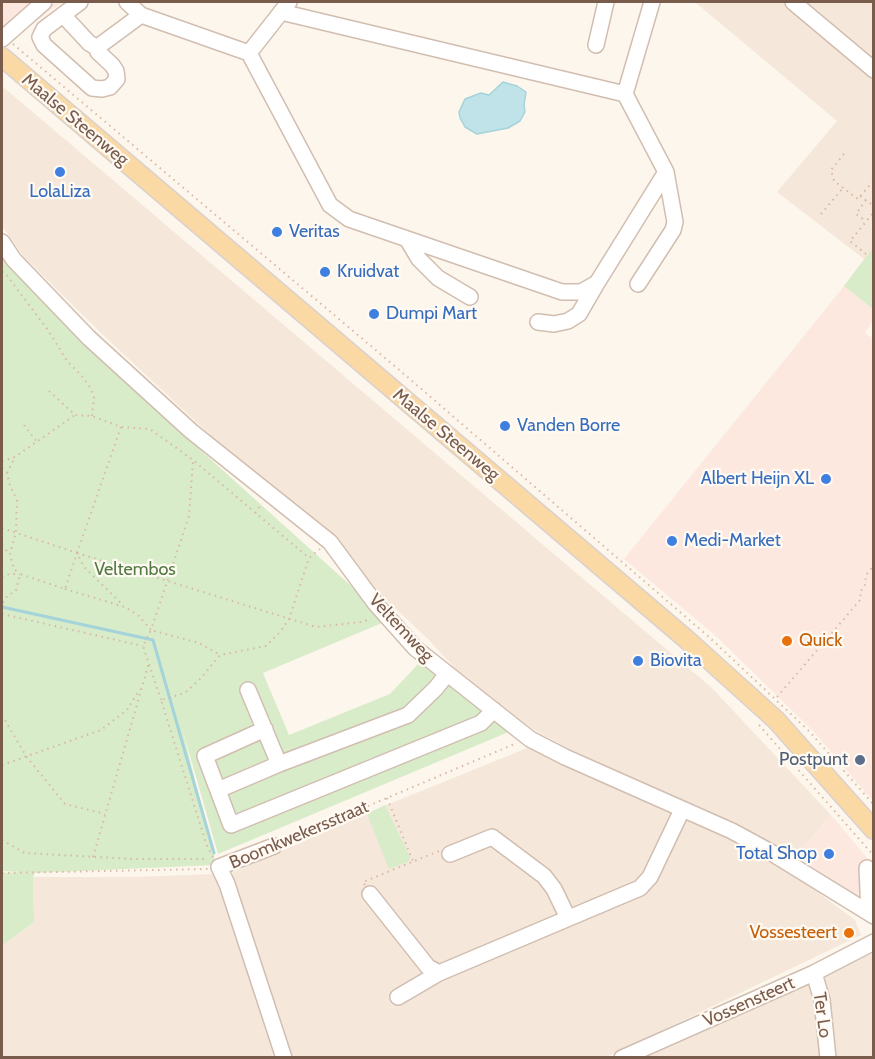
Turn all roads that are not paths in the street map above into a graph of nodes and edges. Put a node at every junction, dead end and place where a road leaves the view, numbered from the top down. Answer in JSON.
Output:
{"nodes":[{"id":1,"x":80,"y":2,"type":"edge"},
{"id":2,"x":127,"y":2,"type":"edge"},
{"id":3,"x":606,"y":2,"type":"edge"},
{"id":4,"x":652,"y":2,"type":"edge"},
{"id":5,"x":793,"y":2,"type":"edge"},
{"id":6,"x":34,"y":4,"type":"edge"},
{"id":7,"x":285,"y":7,"type":"edge"},
{"id":8,"x":63,"y":15,"type":"junction"},
{"id":9,"x":141,"y":15,"type":"junction"},
{"id":10,"x":3,"y":38,"type":"edge"},
{"id":11,"x":596,"y":45,"type":"dead end"},
{"id":12,"x":99,"y":46,"type":"junction"},
{"id":13,"x":249,"y":53,"type":"junction"},
{"id":14,"x":2,"y":57,"type":"edge"},
{"id":15,"x":873,"y":70,"type":"edge"},
{"id":16,"x":625,"y":94,"type":"junction"},
{"id":17,"x":666,"y":171,"type":"junction"},
{"id":18,"x":407,"y":239,"type":"junction"},
{"id":19,"x":2,"y":242,"type":"edge"},
{"id":20,"x":597,"y":283,"type":"junction"},
{"id":21,"x":638,"y":284,"type":"dead end"},
{"id":22,"x":470,"y":297,"type":"dead end"},
{"id":23,"x":538,"y":321,"type":"dead end"},
{"id":24,"x":447,"y":674,"type":"junction"},
{"id":25,"x":248,"y":690,"type":"dead end"},
{"id":26,"x":494,"y":710,"type":"junction"},
{"id":27,"x":264,"y":729,"type":"junction"},
{"id":28,"x":279,"y":764,"type":"junction"},
{"id":29,"x":218,"y":790,"type":"junction"},
{"id":30,"x":682,"y":810,"type":"junction"},
{"id":31,"x":873,"y":830,"type":"edge"},
{"id":32,"x":274,"y":846,"type":"road end"},
{"id":33,"x":450,"y":854,"type":"road end"},
{"id":34,"x":870,"y":862,"type":"edge"},
{"id":35,"x":370,"y":894,"type":"road end"},
{"id":36,"x":871,"y":914,"type":"edge"},
{"id":37,"x":568,"y":918,"type":"junction"},
{"id":38,"x":873,"y":942,"type":"edge"},
{"id":39,"x":440,"y":973,"type":"junction"},
{"id":40,"x":814,"y":973,"type":"junction"},
{"id":41,"x":398,"y":997,"type":"dead end"},
{"id":42,"x":284,"y":1058,"type":"edge"},
{"id":43,"x":622,"y":1058,"type":"edge"},
{"id":44,"x":828,"y":1058,"type":"edge"}],
"edges":[{"from":1,"to":8,"type":"street"},
{"from":2,"to":9,"type":"street"},
{"from":3,"to":11,"type":"street"},
{"from":4,"to":16,"type":"street"},
{"from":5,"to":15,"type":"street"},
{"from":6,"to":10,"type":"street"},
{"from":7,"to":13,"type":"street"},
{"from":7,"to":16,"type":"street"},
{"from":8,"to":12,"type":"street"},
{"from":8,"to":12,"type":"street"},
{"from":9,"to":12,"type":"street"},
{"from":9,"to":13,"type":"street"},
{"from":13,"to":18,"type":"street"},
{"from":14,"to":31,"type":"main road","name":"Maalse Steenweg"},
{"from":16,"to":17,"type":"street"},
{"from":17,"to":20,"type":"street"},
{"from":17,"to":21,"type":"street"},
{"from":18,"to":20,"type":"street"},
{"from":18,"to":22,"type":"street"},
{"from":19,"to":24,"type":"street","name":"Veltemweg"},
{"from":20,"to":23,"type":"street"},
{"from":24,"to":26,"type":"street","name":"Veltemweg"},
{"from":24,"to":28,"type":"street"},
{"from":25,"to":27,"type":"street"},
{"from":26,"to":29,"type":"street"},
{"from":26,"to":30,"type":"street","name":"Veltemweg"},
{"from":27,"to":28,"type":"street"},
{"from":27,"to":29,"type":"street"},
{"from":28,"to":29,"type":"street"},
{"from":30,"to":36,"type":"street","name":"Veltemweg"},
{"from":30,"to":37,"type":"street"},
{"from":32,"to":42,"type":"street","name":"Boomkwekersstraat"},
{"from":33,"to":37,"type":"street"},
{"from":34,"to":36,"type":"street"},
{"from":35,"to":39,"type":"street"},
{"from":37,"to":39,"type":"street"},
{"from":38,"to":40,"type":"street","name":"Vossensteert"},
{"from":39,"to":41,"type":"street"},
{"from":40,"to":43,"type":"street","name":"Vossensteert"},
{"from":40,"to":44,"type":"street","name":"Ter Lo"}]}
